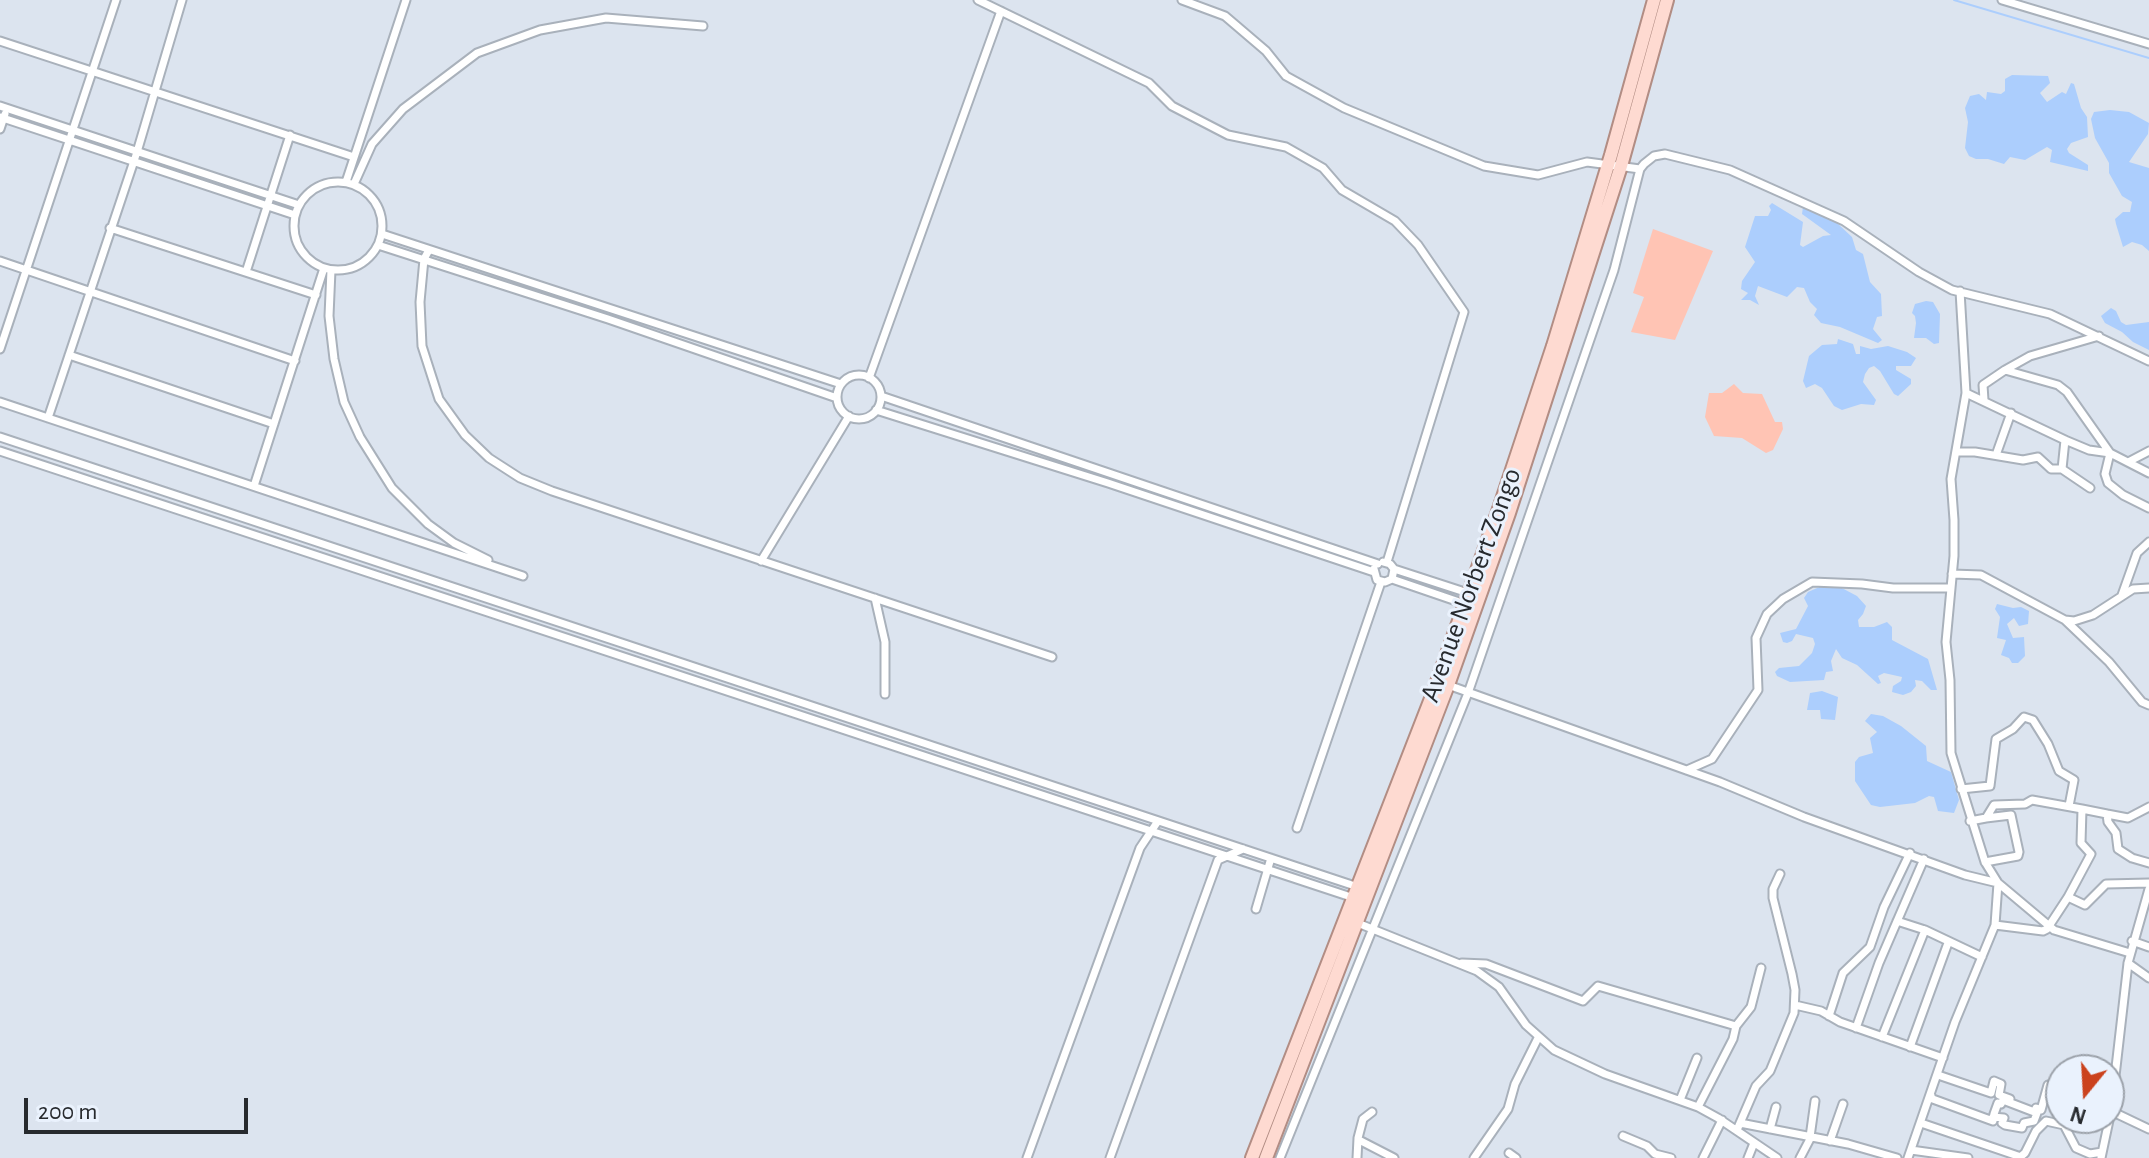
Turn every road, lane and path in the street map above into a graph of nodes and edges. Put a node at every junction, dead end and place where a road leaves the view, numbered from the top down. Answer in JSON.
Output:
{"nodes":[{"id":1,"x":116,"y":0,"type":"edge"},
{"id":2,"x":182,"y":0,"type":"edge"},
{"id":3,"x":406,"y":0,"type":"edge"},
{"id":4,"x":978,"y":0,"type":"edge"},
{"id":5,"x":1182,"y":0,"type":"edge"},
{"id":6,"x":1654,"y":0,"type":"edge"},
{"id":7,"x":1667,"y":0,"type":"edge"},
{"id":8,"x":2002,"y":0,"type":"edge"},
{"id":9,"x":1200,"y":4,"type":"edge"},
{"id":10,"x":1001,"y":11,"type":"junction"},
{"id":11,"x":703,"y":26,"type":"dead end"},
{"id":12,"x":0,"y":41,"type":"edge"},
{"id":13,"x":2149,"y":44,"type":"edge"},
{"id":14,"x":93,"y":71,"type":"junction"},
{"id":15,"x":155,"y":91,"type":"junction"},
{"id":16,"x":4,"y":107,"type":"edge"},
{"id":17,"x":2,"y":117,"type":"edge"},
{"id":18,"x":0,"y":129,"type":"edge"},
{"id":19,"x":73,"y":131,"type":"junction"},
{"id":20,"x":290,"y":135,"type":"junction"},
{"id":21,"x":70,"y":140,"type":"junction"},
{"id":22,"x":137,"y":152,"type":"junction"},
{"id":23,"x":354,"y":157,"type":"junction"},
{"id":24,"x":134,"y":161,"type":"junction"},
{"id":25,"x":1615,"y":165,"type":"junction"},
{"id":26,"x":1640,"y":169,"type":"junction"},
{"id":27,"x":350,"y":183,"type":"junction"},
{"id":28,"x":271,"y":196,"type":"junction"},
{"id":29,"x":299,"y":205,"type":"junction"},
{"id":30,"x":267,"y":206,"type":"junction"},
{"id":31,"x":295,"y":215,"type":"junction"},
{"id":32,"x":110,"y":228,"type":"junction"},
{"id":33,"x":382,"y":234,"type":"junction"},
{"id":34,"x":378,"y":245,"type":"junction"},
{"id":35,"x":429,"y":250,"type":"junction"},
{"id":36,"x":424,"y":259,"type":"junction"},
{"id":37,"x":0,"y":261,"type":"edge"},
{"id":38,"x":26,"y":269,"type":"junction"},
{"id":39,"x":328,"y":269,"type":"junction"},
{"id":40,"x":246,"y":272,"type":"junction"},
{"id":41,"x":1960,"y":291,"type":"junction"},
{"id":42,"x":89,"y":292,"type":"junction"},
{"id":43,"x":316,"y":295,"type":"junction"},
{"id":44,"x":610,"y":314,"type":"junction"},
{"id":45,"x":2099,"y":336,"type":"junction"},
{"id":46,"x":0,"y":349,"type":"edge"},
{"id":47,"x":69,"y":355,"type":"junction"},
{"id":48,"x":295,"y":361,"type":"junction"},
{"id":49,"x":2149,"y":361,"type":"edge"},
{"id":50,"x":2005,"y":370,"type":"junction"},
{"id":51,"x":869,"y":378,"type":"junction"},
{"id":52,"x":841,"y":384,"type":"junction"},
{"id":53,"x":1966,"y":393,"type":"junction"},
{"id":54,"x":881,"y":396,"type":"junction"},
{"id":55,"x":837,"y":398,"type":"junction"},
{"id":56,"x":1984,"y":400,"type":"junction"},
{"id":57,"x":0,"y":402,"type":"edge"},
{"id":58,"x":876,"y":410,"type":"junction"},
{"id":59,"x":2011,"y":413,"type":"junction"},
{"id":60,"x":849,"y":416,"type":"junction"},
{"id":61,"x":48,"y":418,"type":"junction"},
{"id":62,"x":274,"y":424,"type":"junction"},
{"id":63,"x":0,"y":437,"type":"edge"},
{"id":64,"x":2065,"y":440,"type":"junction"},
{"id":65,"x":0,"y":451,"type":"edge"},
{"id":66,"x":2149,"y":451,"type":"edge"},
{"id":67,"x":1957,"y":452,"type":"junction"},
{"id":68,"x":2110,"y":453,"type":"junction"},
{"id":69,"x":1996,"y":455,"type":"junction"},
{"id":70,"x":2130,"y":461,"type":"junction"},
{"id":71,"x":2062,"y":469,"type":"junction"},
{"id":72,"x":2149,"y":473,"type":"edge"},
{"id":73,"x":1109,"y":479,"type":"junction"},
{"id":74,"x":254,"y":486,"type":"junction"},
{"id":75,"x":2090,"y":488,"type":"dead end"},
{"id":76,"x":2149,"y":508,"type":"edge"},
{"id":77,"x":2149,"y":542,"type":"edge"},
{"id":78,"x":761,"y":561,"type":"junction"},
{"id":79,"x":1380,"y":566,"type":"junction"},
{"id":80,"x":1394,"y":569,"type":"junction"},
{"id":81,"x":1952,"y":574,"type":"junction"},
{"id":82,"x":1392,"y":579,"type":"junction"},
{"id":83,"x":1381,"y":582,"type":"junction"},
{"id":84,"x":1950,"y":588,"type":"junction"},
{"id":85,"x":2149,"y":588,"type":"edge"},
{"id":86,"x":2122,"y":595,"type":"junction"},
{"id":87,"x":875,"y":598,"type":"junction"},
{"id":88,"x":1472,"y":600,"type":"junction"},
{"id":89,"x":2065,"y":620,"type":"junction"},
{"id":90,"x":1052,"y":657,"type":"dead end"},
{"id":91,"x":1448,"y":685,"type":"junction"},
{"id":92,"x":1468,"y":693,"type":"junction"},
{"id":93,"x":885,"y":694,"type":"dead end"},
{"id":94,"x":2149,"y":705,"type":"edge"},
{"id":95,"x":1687,"y":770,"type":"junction"},
{"id":96,"x":1961,"y":789,"type":"junction"},
{"id":97,"x":2069,"y":806,"type":"junction"},
{"id":98,"x":2149,"y":807,"type":"edge"},
{"id":99,"x":2082,"y":809,"type":"junction"},
{"id":100,"x":2107,"y":814,"type":"junction"},
{"id":101,"x":1986,"y":818,"type":"junction"},
{"id":102,"x":1158,"y":821,"type":"junction"},
{"id":103,"x":1970,"y":821,"type":"junction"},
{"id":104,"x":1297,"y":828,"type":"dead end"},
{"id":105,"x":1149,"y":831,"type":"junction"},
{"id":106,"x":1243,"y":849,"type":"junction"},
{"id":107,"x":1910,"y":853,"type":"junction"},
{"id":108,"x":1224,"y":856,"type":"junction"},
{"id":109,"x":1271,"y":858,"type":"junction"},
{"id":110,"x":1924,"y":859,"type":"junction"},
{"id":111,"x":1985,"y":862,"type":"junction"},
{"id":112,"x":2149,"y":863,"type":"edge"},
{"id":113,"x":1268,"y":870,"type":"junction"},
{"id":114,"x":1780,"y":874,"type":"dead end"},
{"id":115,"x":1998,"y":883,"type":"junction"},
{"id":116,"x":2149,"y":883,"type":"edge"},
{"id":117,"x":2149,"y":889,"type":"edge"},
{"id":118,"x":1360,"y":894,"type":"junction"},
{"id":119,"x":2068,"y":897,"type":"junction"},
{"id":120,"x":1256,"y":909,"type":"dead end"},
{"id":121,"x":1897,"y":921,"type":"junction"},
{"id":122,"x":1355,"y":922,"type":"junction"},
{"id":123,"x":1995,"y":925,"type":"junction"},
{"id":124,"x":2049,"y":925,"type":"junction"},
{"id":125,"x":1371,"y":929,"type":"junction"},
{"id":126,"x":1925,"y":930,"type":"junction"},
{"id":127,"x":2132,"y":941,"type":"junction"},
{"id":128,"x":1948,"y":943,"type":"junction"},
{"id":129,"x":2149,"y":947,"type":"edge"},
{"id":130,"x":2130,"y":953,"type":"junction"},
{"id":131,"x":1982,"y":957,"type":"junction"},
{"id":132,"x":1462,"y":963,"type":"junction"},
{"id":133,"x":2128,"y":963,"type":"junction"},
{"id":134,"x":1761,"y":968,"type":"dead end"},
{"id":135,"x":2149,"y":978,"type":"edge"},
{"id":136,"x":1795,"y":1005,"type":"junction"},
{"id":137,"x":1829,"y":1016,"type":"junction"},
{"id":138,"x":1736,"y":1026,"type":"junction"},
{"id":139,"x":1856,"y":1028,"type":"junction"},
{"id":140,"x":1882,"y":1037,"type":"junction"},
{"id":141,"x":1538,"y":1038,"type":"junction"},
{"id":142,"x":1910,"y":1047,"type":"junction"},
{"id":143,"x":2118,"y":1054,"type":"edge"},
{"id":144,"x":1697,"y":1058,"type":"dead end"},
{"id":145,"x":1943,"y":1058,"type":"junction"},
{"id":146,"x":1938,"y":1075,"type":"junction"},
{"id":147,"x":1934,"y":1087,"type":"junction"},
{"id":148,"x":2045,"y":1096,"type":"edge"},
{"id":149,"x":1680,"y":1100,"type":"junction"},
{"id":150,"x":1815,"y":1101,"type":"dead end"},
{"id":151,"x":1843,"y":1104,"type":"dead end"},
{"id":152,"x":1698,"y":1107,"type":"junction"},
{"id":153,"x":1776,"y":1107,"type":"dead end"},
{"id":154,"x":1372,"y":1112,"type":"dead end"},
{"id":155,"x":1993,"y":1117,"type":"junction"},
{"id":156,"x":2125,"y":1118,"type":"edge"},
{"id":157,"x":1722,"y":1120,"type":"junction"},
{"id":158,"x":1921,"y":1123,"type":"junction"},
{"id":159,"x":1738,"y":1127,"type":"junction"},
{"id":160,"x":1770,"y":1129,"type":"junction"},
{"id":161,"x":2149,"y":1129,"type":"edge"},
{"id":162,"x":2106,"y":1134,"type":"edge"},
{"id":163,"x":1623,"y":1136,"type":"dead end"},
{"id":164,"x":1810,"y":1137,"type":"junction"},
{"id":165,"x":1359,"y":1140,"type":"junction"},
{"id":166,"x":1830,"y":1141,"type":"junction"},
{"id":167,"x":1754,"y":1143,"type":"junction"},
{"id":168,"x":1910,"y":1154,"type":"edge"},
{"id":169,"x":2102,"y":1155,"type":"edge"},
{"id":170,"x":1027,"y":1158,"type":"edge"},
{"id":171,"x":1110,"y":1158,"type":"edge"},
{"id":172,"x":1252,"y":1158,"type":"edge"},
{"id":173,"x":1266,"y":1158,"type":"edge"},
{"id":174,"x":1280,"y":1158,"type":"edge"},
{"id":175,"x":1357,"y":1158,"type":"edge"},
{"id":176,"x":1394,"y":1158,"type":"edge"},
{"id":177,"x":1474,"y":1158,"type":"edge"},
{"id":178,"x":1671,"y":1158,"type":"edge"},
{"id":179,"x":1703,"y":1158,"type":"edge"},
{"id":180,"x":1748,"y":1158,"type":"edge"},
{"id":181,"x":1777,"y":1158,"type":"edge"},
{"id":182,"x":1800,"y":1158,"type":"edge"},
{"id":183,"x":1897,"y":1158,"type":"edge"},
{"id":184,"x":1968,"y":1158,"type":"edge"},
{"id":185,"x":2020,"y":1158,"type":"edge"}],
"edges":[{"from":1,"to":14,"type":"street"},
{"from":2,"to":15,"type":"street"},
{"from":3,"to":23,"type":"street"},
{"from":4,"to":10,"type":"street"},
{"from":5,"to":9,"type":"street"},
{"from":6,"to":25,"type":"main road","name":"Avenue Norbert Zongo"},
{"from":7,"to":25,"type":"main road","name":"Avenue Norbert Zongo"},
{"from":8,"to":13,"type":"street"},
{"from":9,"to":25,"type":"street"},
{"from":10,"to":51,"type":"street"},
{"from":10,"to":79,"type":"street"},
{"from":11,"to":27,"type":"street"},
{"from":12,"to":14,"type":"street"},
{"from":14,"to":15,"type":"street"},
{"from":14,"to":19,"type":"street"},
{"from":15,"to":20,"type":"street"},
{"from":15,"to":22,"type":"street"},
{"from":16,"to":17,"type":"street"},
{"from":16,"to":19,"type":"street"},
{"from":17,"to":18,"type":"street"},
{"from":17,"to":21,"type":"street"},
{"from":19,"to":21,"type":"street"},
{"from":19,"to":22,"type":"street"},
{"from":20,"to":23,"type":"street"},
{"from":20,"to":28,"type":"street"},
{"from":21,"to":24,"type":"street"},
{"from":21,"to":38,"type":"street"},
{"from":22,"to":24,"type":"street"},
{"from":22,"to":28,"type":"street"},
{"from":23,"to":27,"type":"street"},
{"from":24,"to":30,"type":"street"},
{"from":24,"to":32,"type":"street"},
{"from":25,"to":26,"type":"street"},
{"from":25,"to":88,"type":"main road","name":"Avenue Norbert Zongo"},
{"from":26,"to":41,"type":"street"},
{"from":26,"to":92,"type":"street"},
{"from":27,"to":29,"type":"street"},
{"from":27,"to":33,"type":"street"},
{"from":28,"to":29,"type":"street"},
{"from":28,"to":30,"type":"street"},
{"from":29,"to":31,"type":"street"},
{"from":30,"to":31,"type":"street"},
{"from":30,"to":40,"type":"street"},
{"from":31,"to":39,"type":"street"},
{"from":32,"to":40,"type":"street"},
{"from":32,"to":42,"type":"street"},
{"from":33,"to":34,"type":"street"},
{"from":33,"to":35,"type":"street"},
{"from":34,"to":36,"type":"street"},
{"from":34,"to":39,"type":"street"},
{"from":35,"to":36,"type":"street"},
{"from":35,"to":44,"type":"street"},
{"from":36,"to":44,"type":"street"},
{"from":36,"to":78,"type":"street"},
{"from":37,"to":38,"type":"street"},
{"from":38,"to":42,"type":"street"},
{"from":38,"to":46,"type":"street"},
{"from":39,"to":43,"type":"street"},
{"from":39,"to":74,"type":"street"},
{"from":40,"to":43,"type":"street"},
{"from":41,"to":45,"type":"street"},
{"from":41,"to":53,"type":"street"},
{"from":42,"to":47,"type":"street"},
{"from":42,"to":48,"type":"street"},
{"from":43,"to":48,"type":"street"},
{"from":44,"to":52,"type":"street"},
{"from":44,"to":55,"type":"street"},
{"from":45,"to":49,"type":"street"},
{"from":45,"to":50,"type":"street"},
{"from":47,"to":61,"type":"street"},
{"from":47,"to":62,"type":"street"},
{"from":48,"to":62,"type":"street"},
{"from":50,"to":56,"type":"street"},
{"from":50,"to":68,"type":"street"},
{"from":51,"to":52,"type":"street"},
{"from":51,"to":54,"type":"street"},
{"from":52,"to":55,"type":"street"},
{"from":53,"to":56,"type":"street"},
{"from":53,"to":67,"type":"street"},
{"from":54,"to":58,"type":"street"},
{"from":54,"to":73,"type":"street"},
{"from":55,"to":60,"type":"street"},
{"from":56,"to":59,"type":"street"},
{"from":57,"to":61,"type":"street"},
{"from":58,"to":60,"type":"street"},
{"from":58,"to":73,"type":"street"},
{"from":59,"to":64,"type":"street"},
{"from":59,"to":69,"type":"street"},
{"from":60,"to":78,"type":"street"},
{"from":61,"to":74,"type":"street"},
{"from":62,"to":74,"type":"street"},
{"from":63,"to":102,"type":"street"},
{"from":64,"to":68,"type":"street"},
{"from":64,"to":71,"type":"street"},
{"from":65,"to":105,"type":"street"},
{"from":66,"to":70,"type":"street"},
{"from":67,"to":69,"type":"street"},
{"from":67,"to":81,"type":"street"},
{"from":68,"to":70,"type":"street"},
{"from":68,"to":76,"type":"street"},
{"from":69,"to":71,"type":"street"},
{"from":70,"to":72,"type":"street"},
{"from":71,"to":75,"type":"street"},
{"from":73,"to":79,"type":"street"},
{"from":77,"to":86,"type":"street"},
{"from":78,"to":87,"type":"street"},
{"from":79,"to":80,"type":"street"},
{"from":79,"to":83,"type":"street"},
{"from":80,"to":82,"type":"street"},
{"from":80,"to":88,"type":"street"},
{"from":81,"to":84,"type":"street"},
{"from":81,"to":89,"type":"street"},
{"from":82,"to":83,"type":"street"},
{"from":82,"to":88,"type":"street"},
{"from":83,"to":104,"type":"street"},
{"from":84,"to":95,"type":"street"},
{"from":84,"to":96,"type":"street"},
{"from":85,"to":86,"type":"street"},
{"from":86,"to":89,"type":"street"},
{"from":87,"to":90,"type":"street"},
{"from":87,"to":93,"type":"street"},
{"from":88,"to":91,"type":"main road","name":"Avenue Norbert Zongo"},
{"from":88,"to":118,"type":"main road","name":"Avenue Norbert Zongo"},
{"from":89,"to":94,"type":"street"},
{"from":91,"to":92,"type":"street"},
{"from":91,"to":118,"type":"main road","name":"Avenue Norbert Zongo"},
{"from":92,"to":95,"type":"street"},
{"from":92,"to":125,"type":"street"},
{"from":95,"to":107,"type":"street"},
{"from":96,"to":97,"type":"street"},
{"from":96,"to":103,"type":"street"},
{"from":97,"to":99,"type":"street"},
{"from":97,"to":101,"type":"street"},
{"from":98,"to":100,"type":"street"},
{"from":99,"to":100,"type":"street"},
{"from":99,"to":119,"type":"street"},
{"from":100,"to":112,"type":"street"},
{"from":101,"to":103,"type":"street"},
{"from":101,"to":111,"type":"street"},
{"from":102,"to":105,"type":"street"},
{"from":102,"to":106,"type":"street"},
{"from":103,"to":111,"type":"street"},
{"from":105,"to":108,"type":"street"},
{"from":105,"to":170,"type":"street"},
{"from":106,"to":108,"type":"street"},
{"from":106,"to":109,"type":"street"},
{"from":107,"to":110,"type":"street"},
{"from":107,"to":137,"type":"street"},
{"from":108,"to":113,"type":"street"},
{"from":108,"to":171,"type":"street"},
{"from":109,"to":113,"type":"street"},
{"from":109,"to":118,"type":"street"},
{"from":110,"to":115,"type":"street"},
{"from":110,"to":121,"type":"street"},
{"from":111,"to":115,"type":"street"},
{"from":113,"to":118,"type":"street"},
{"from":113,"to":120,"type":"street"},
{"from":114,"to":136,"type":"street"},
{"from":115,"to":123,"type":"street"},
{"from":115,"to":124,"type":"street"},
{"from":116,"to":119,"type":"street"},
{"from":117,"to":127,"type":"street"},
{"from":118,"to":122,"type":"main road","name":"Avenue Norbert Zongo"},
{"from":118,"to":172,"type":"main road","name":"Avenue Norbert Zongo"},
{"from":119,"to":124,"type":"street"},
{"from":121,"to":126,"type":"street"},
{"from":121,"to":139,"type":"street"},
{"from":122,"to":125,"type":"street"},
{"from":122,"to":173,"type":"main road","name":"Avenue Norbert Zongo"},
{"from":123,"to":124,"type":"street"},
{"from":123,"to":131,"type":"street"},
{"from":124,"to":130,"type":"street"},
{"from":125,"to":132,"type":"street"},
{"from":125,"to":174,"type":"street"},
{"from":126,"to":128,"type":"street"},
{"from":126,"to":140,"type":"street"},
{"from":127,"to":129,"type":"street"},
{"from":127,"to":130,"type":"street"},
{"from":128,"to":131,"type":"street"},
{"from":128,"to":142,"type":"street"},
{"from":130,"to":133,"type":"street"},
{"from":131,"to":145,"type":"street"},
{"from":132,"to":138,"type":"street"},
{"from":132,"to":141,"type":"street"},
{"from":133,"to":135,"type":"street"},
{"from":133,"to":143,"type":"street"},
{"from":134,"to":138,"type":"street"},
{"from":136,"to":137,"type":"street"},
{"from":136,"to":159,"type":"street"},
{"from":137,"to":139,"type":"street"},
{"from":138,"to":152,"type":"street"},
{"from":139,"to":140,"type":"street"},
{"from":140,"to":142,"type":"street"},
{"from":141,"to":149,"type":"street"},
{"from":141,"to":177,"type":"street"},
{"from":142,"to":145,"type":"street"},
{"from":144,"to":149,"type":"street"},
{"from":145,"to":146,"type":"street"},
{"from":146,"to":147,"type":"street"},
{"from":146,"to":148,"type":"street"},
{"from":147,"to":155,"type":"street"},
{"from":147,"to":158,"type":"street"},
{"from":149,"to":152,"type":"street"},
{"from":150,"to":164,"type":"street"},
{"from":151,"to":166,"type":"street"},
{"from":152,"to":157,"type":"street"},
{"from":153,"to":160,"type":"street"},
{"from":154,"to":165,"type":"street"},
{"from":155,"to":155,"type":"street"},
{"from":156,"to":161,"type":"street"},
{"from":157,"to":159,"type":"street"},
{"from":157,"to":179,"type":"street"},
{"from":158,"to":168,"type":"street"},
{"from":158,"to":185,"type":"street"},
{"from":159,"to":160,"type":"street"},
{"from":159,"to":167,"type":"street"},
{"from":160,"to":164,"type":"street"},
{"from":162,"to":169,"type":"street"},
{"from":163,"to":178,"type":"street"},
{"from":164,"to":166,"type":"street"},
{"from":164,"to":182,"type":"street"},
{"from":165,"to":175,"type":"street"},
{"from":165,"to":176,"type":"street"},
{"from":166,"to":183,"type":"street"},
{"from":167,"to":180,"type":"street"},
{"from":167,"to":181,"type":"street"},
{"from":168,"to":184,"type":"street"},
{"from":169,"to":185,"type":"street"}]}
